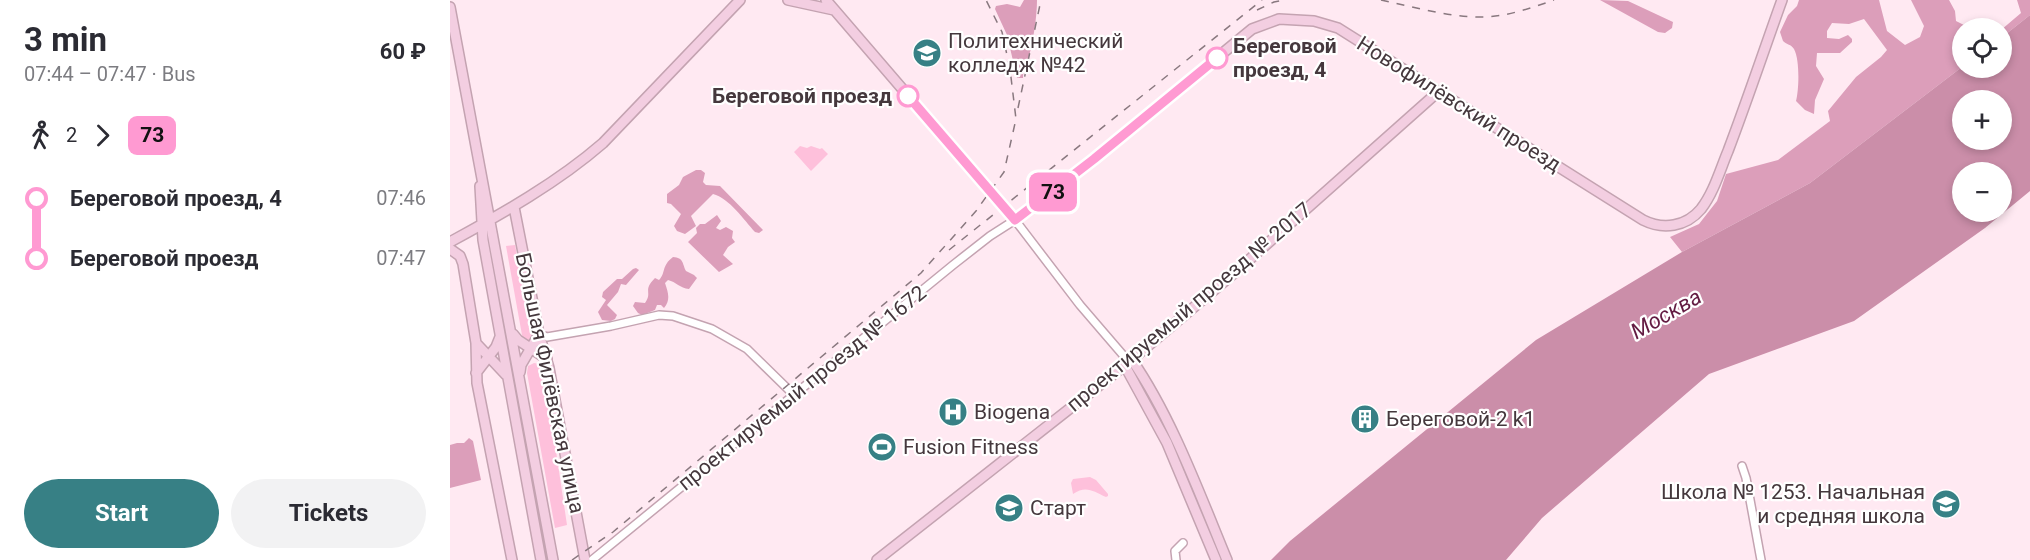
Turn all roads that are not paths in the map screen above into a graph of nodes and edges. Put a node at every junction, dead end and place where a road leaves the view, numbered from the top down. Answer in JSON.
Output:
{"nodes":[{"id":1,"x":740,"y":0,"type":"edge"},
{"id":2,"x":788,"y":0,"type":"edge"},
{"id":3,"x":826,"y":0,"type":"edge"},
{"id":4,"x":1782,"y":0,"type":"edge"},
{"id":5,"x":450,"y":7,"type":"edge"},
{"id":6,"x":834,"y":10,"type":"junction"},
{"id":7,"x":1439,"y":91,"type":"junction"},
{"id":8,"x":514,"y":207,"type":"junction"},
{"id":9,"x":1015,"y":220,"type":"junction"},
{"id":10,"x":487,"y":222,"type":"junction"},
{"id":11,"x":450,"y":242,"type":"edge"},
{"id":12,"x":450,"y":249,"type":"edge"},
{"id":13,"x":511,"y":330,"type":"junction"},
{"id":14,"x":500,"y":332,"type":"junction"},
{"id":15,"x":539,"y":334,"type":"junction"},
{"id":16,"x":476,"y":343,"type":"junction"},
{"id":17,"x":531,"y":348,"type":"junction"},
{"id":18,"x":489,"y":357,"type":"junction"},
{"id":19,"x":523,"y":362,"type":"junction"},
{"id":20,"x":548,"y":362,"type":"junction"},
{"id":21,"x":1129,"y":363,"type":"junction"},
{"id":22,"x":502,"y":369,"type":"junction"},
{"id":23,"x":477,"y":378,"type":"junction"},
{"id":24,"x":520,"y":378,"type":"junction"},
{"id":25,"x":509,"y":380,"type":"junction"},
{"id":26,"x":794,"y":395,"type":"junction"},
{"id":27,"x":1742,"y":466,"type":"dead end"},
{"id":28,"x":1211,"y":533,"type":"junction"},
{"id":29,"x":1183,"y":543,"type":"dead end"},
{"id":30,"x":513,"y":560,"type":"edge"},
{"id":31,"x":542,"y":560,"type":"edge"},
{"id":32,"x":553,"y":560,"type":"edge"},
{"id":33,"x":585,"y":560,"type":"edge"},
{"id":34,"x":592,"y":560,"type":"edge"},
{"id":35,"x":877,"y":560,"type":"edge"},
{"id":36,"x":1176,"y":560,"type":"edge"},
{"id":37,"x":1216,"y":560,"type":"edge"},
{"id":38,"x":1227,"y":560,"type":"edge"},
{"id":39,"x":1761,"y":560,"type":"edge"}],
"edges":[{"from":1,"to":8,"type":"street"},
{"from":2,"to":6,"type":"street"},
{"from":3,"to":6,"type":"street"},
{"from":4,"to":7,"type":"street","name":"Новофилёвский проезд"},
{"from":5,"to":10,"type":"street","name":"Большая Филёвская улица"},
{"from":6,"to":9,"type":"street"},
{"from":7,"to":9,"type":"street","name":"Новофилёвский проезд"},
{"from":7,"to":21,"type":"street","name":"проектируемый проезд № 2017"},
{"from":8,"to":10,"type":"street"},
{"from":8,"to":15,"type":"street","name":"Большая Филёвская улица"},
{"from":9,"to":21,"type":"street"},
{"from":9,"to":26,"type":"street","name":"проектируемый проезд № 1672"},
{"from":10,"to":11,"type":"street"},
{"from":10,"to":13,"type":"street","name":"Большая Филёвская улица"},
{"from":10,"to":14,"type":"street","name":"Большая Филёвская улица"},
{"from":12,"to":16,"type":"street"},
{"from":13,"to":17,"type":"street"},
{"from":13,"to":24,"type":"street","name":"Большая Филёвская улица"},
{"from":14,"to":18,"type":"street"},
{"from":14,"to":25,"type":"street","name":"Большая Филёвская улица"},
{"from":15,"to":17,"type":"street"},
{"from":15,"to":20,"type":"street","name":"Большая Филёвская улица"},
{"from":15,"to":26,"type":"street"},
{"from":16,"to":18,"type":"street"},
{"from":16,"to":23,"type":"street"},
{"from":17,"to":19,"type":"street"},
{"from":17,"to":20,"type":"street"},
{"from":18,"to":22,"type":"street"},
{"from":18,"to":23,"type":"street"},
{"from":19,"to":20,"type":"street"},
{"from":19,"to":24,"type":"street"},
{"from":20,"to":33,"type":"street","name":"Большая Филёвская улица"},
{"from":21,"to":28,"type":"street"},
{"from":21,"to":35,"type":"street","name":"проектируемый проезд № 2017"},
{"from":22,"to":23,"type":"street"},
{"from":22,"to":25,"type":"street"},
{"from":23,"to":30,"type":"street"},
{"from":24,"to":32,"type":"street","name":"Большая Филёвская улица"},
{"from":25,"to":31,"type":"street","name":"Большая Филёвская улица"},
{"from":26,"to":34,"type":"street","name":"проектируемый проезд № 1672"},
{"from":27,"to":39,"type":"street"},
{"from":28,"to":37,"type":"street"},
{"from":28,"to":38,"type":"street"},
{"from":29,"to":36,"type":"street"}]}
